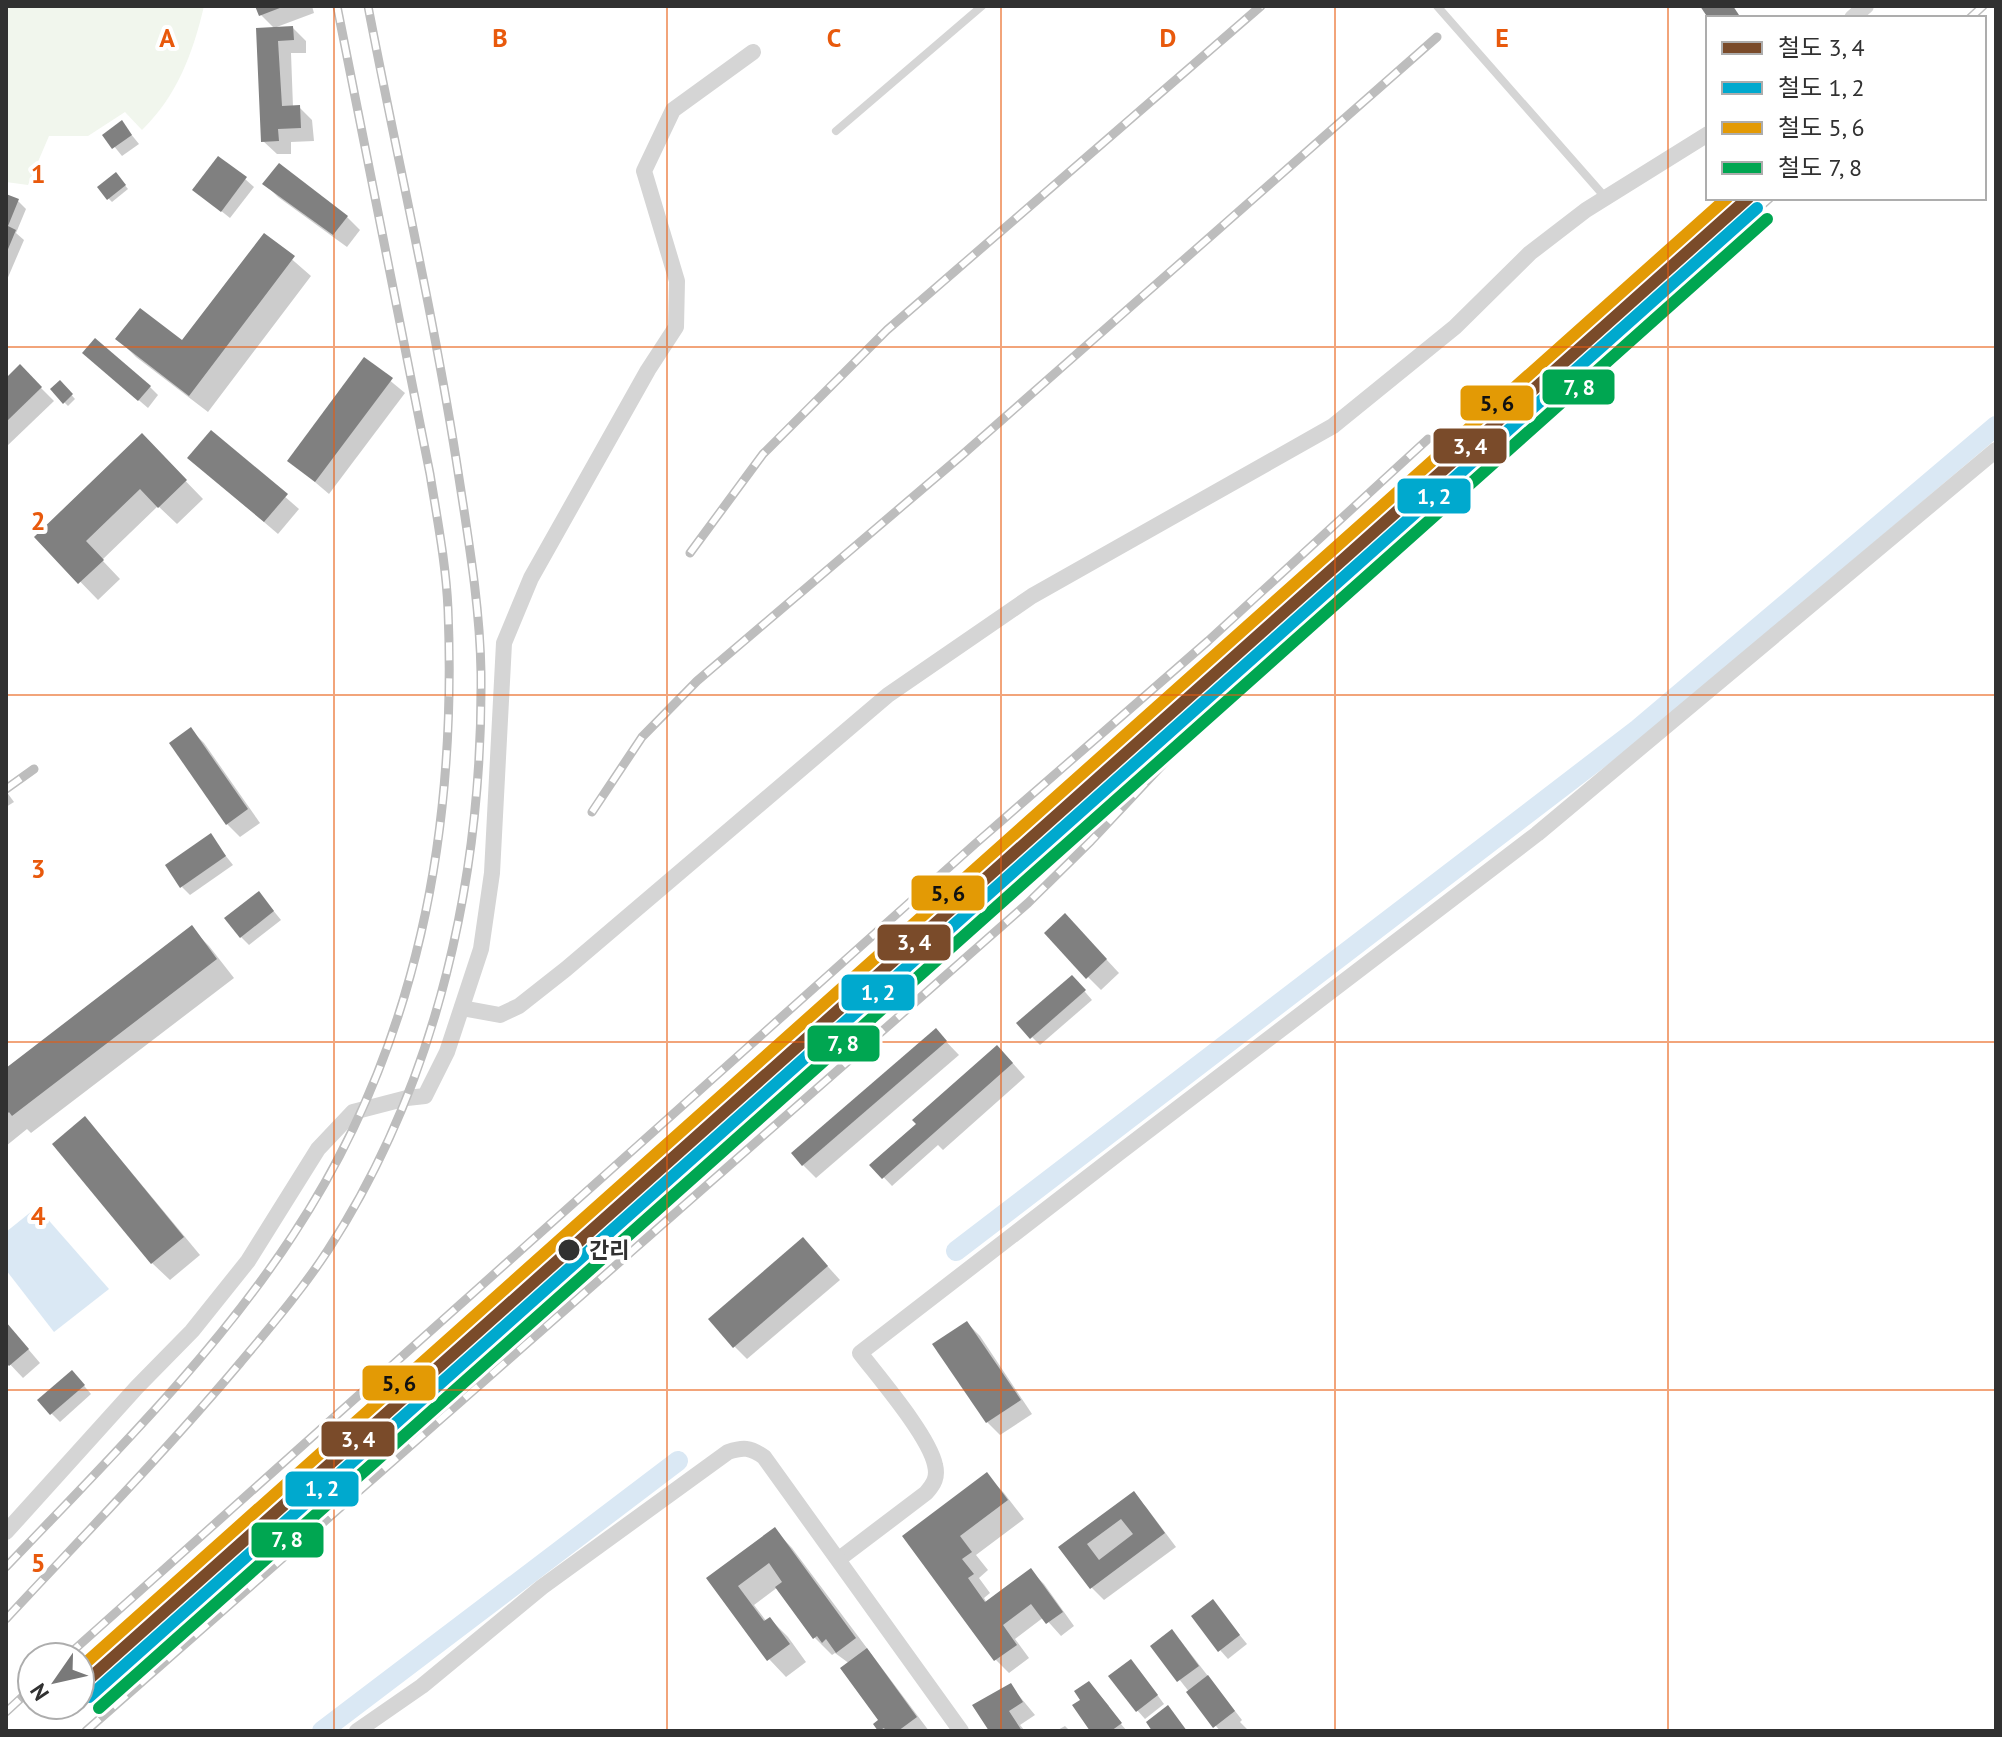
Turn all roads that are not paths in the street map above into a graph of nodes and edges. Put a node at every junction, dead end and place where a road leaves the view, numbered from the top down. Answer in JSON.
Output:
{"nodes":[{"id":1,"x":982,"y":6,"type":"edge"},
{"id":2,"x":1437,"y":6,"type":"edge"},
{"id":3,"x":753,"y":52,"type":"dead end"},
{"id":4,"x":836,"y":131,"type":"dead end"},
{"id":5,"x":1706,"y":135,"type":"edge"},
{"id":6,"x":1606,"y":198,"type":"junction"},
{"id":7,"x":1996,"y":450,"type":"edge"},
{"id":8,"x":462,"y":1008,"type":"junction"},
{"id":9,"x":6,"y":1532,"type":"edge"},
{"id":10,"x":839,"y":1559,"type":"junction"},
{"id":11,"x":357,"y":1731,"type":"edge"},
{"id":12,"x":961,"y":1731,"type":"edge"}],
"edges":[{"from":1,"to":4,"type":"lane"},
{"from":2,"to":6,"type":"lane"},
{"from":3,"to":8,"type":"street"},
{"from":5,"to":6,"type":"street"},
{"from":6,"to":8,"type":"street"},
{"from":7,"to":10,"type":"street"},
{"from":8,"to":9,"type":"street"},
{"from":10,"to":11,"type":"street"},
{"from":10,"to":12,"type":"street"}]}
